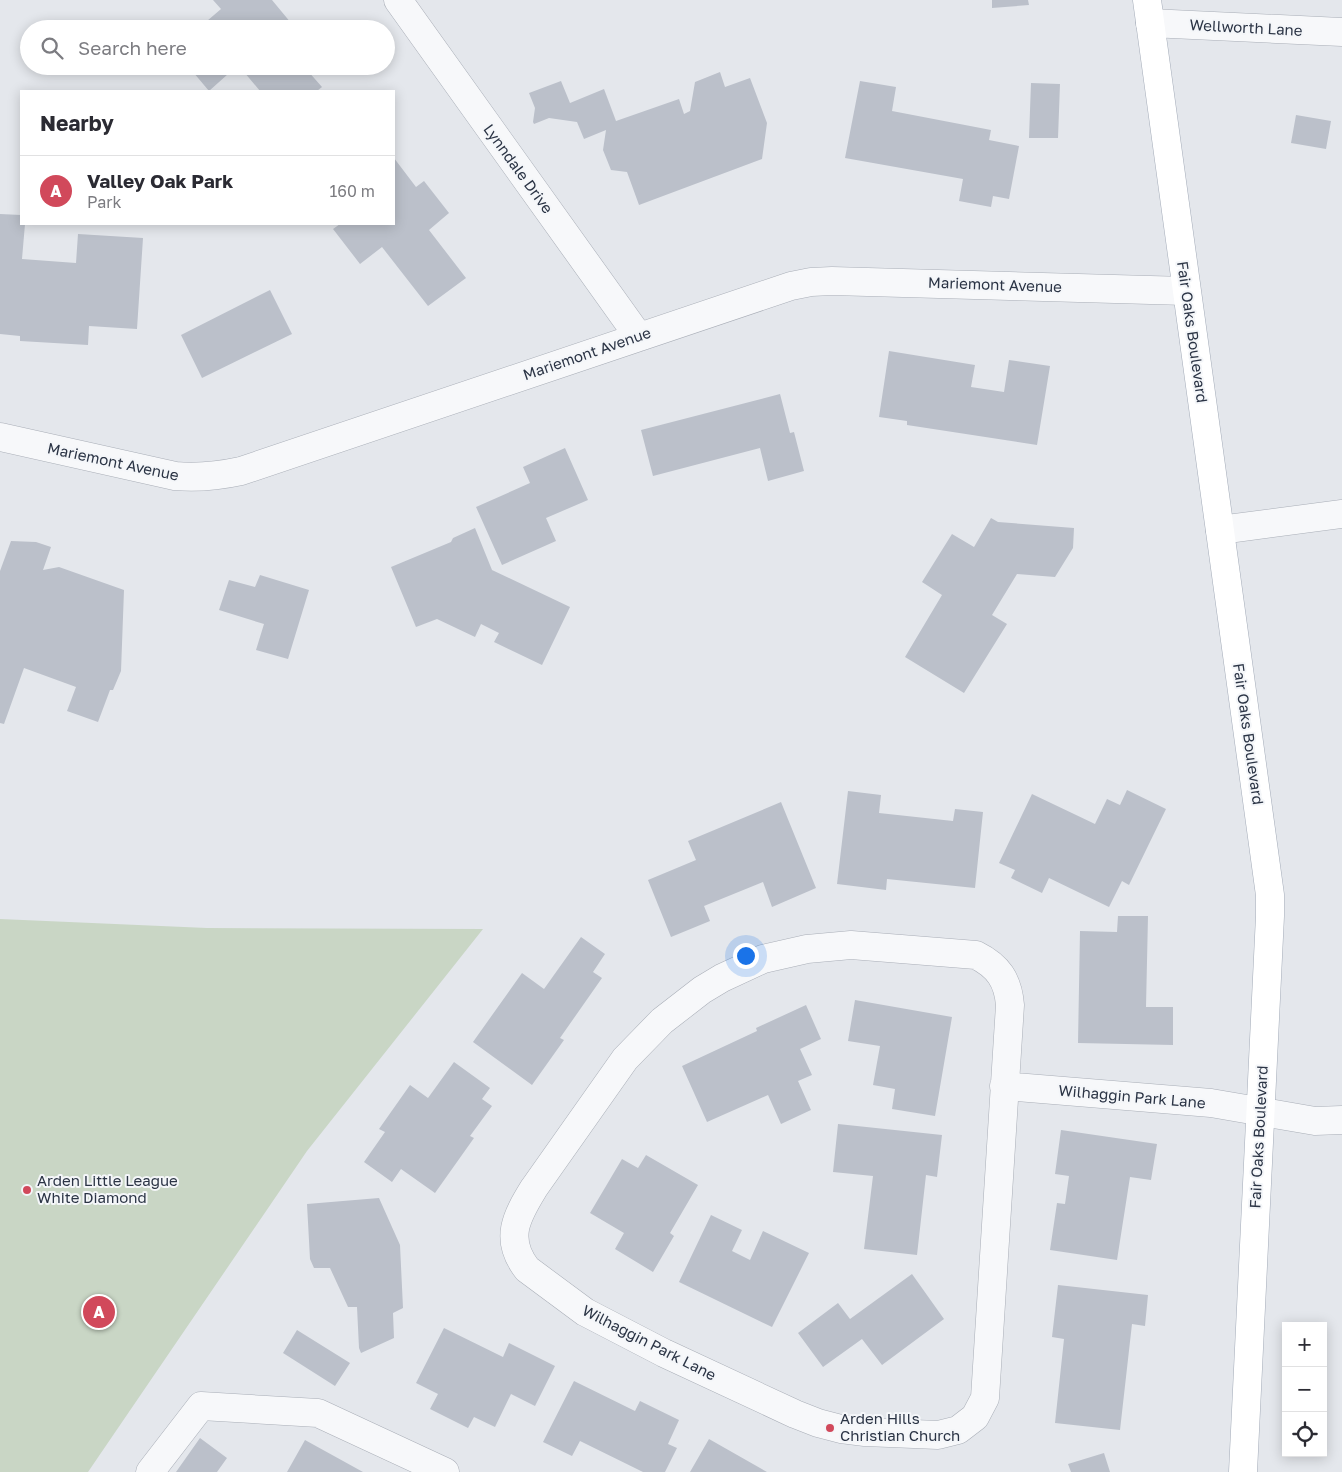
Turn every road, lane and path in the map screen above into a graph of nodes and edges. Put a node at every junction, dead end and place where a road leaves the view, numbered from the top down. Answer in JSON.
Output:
{"nodes":[{"id":1,"x":398,"y":0,"type":"edge"},
{"id":2,"x":1149,"y":11,"type":"edge"},
{"id":3,"x":1342,"y":32,"type":"edge"},
{"id":4,"x":1186,"y":291,"type":"junction"},
{"id":5,"x":638,"y":337,"type":"junction"},
{"id":6,"x":0,"y":437,"type":"edge"},
{"id":7,"x":1342,"y":514,"type":"edge"},
{"id":8,"x":1220,"y":530,"type":"junction"},
{"id":9,"x":1004,"y":1086,"type":"junction"},
{"id":10,"x":1260,"y":1112,"type":"junction"},
{"id":11,"x":1342,"y":1120,"type":"edge"},
{"id":12,"x":150,"y":1472,"type":"edge"},
{"id":13,"x":445,"y":1472,"type":"edge"},
{"id":14,"x":1243,"y":1472,"type":"edge"}],
"edges":[{"from":1,"to":5,"type":"street","name":"Lynndale Drive"},
{"from":2,"to":3,"type":"street","name":"Wellworth Lane"},
{"from":2,"to":4,"type":"main road","name":"Fair Oaks Boulevard"},
{"from":4,"to":5,"type":"street","name":"Mariemont Avenue"},
{"from":4,"to":8,"type":"main road","name":"Fair Oaks Boulevard"},
{"from":5,"to":6,"type":"street","name":"Mariemont Avenue"},
{"from":7,"to":8,"type":"street"},
{"from":8,"to":10,"type":"main road","name":"Fair Oaks Boulevard"},
{"from":9,"to":9,"type":"street","name":"Wilhaggin Park Lane"},
{"from":9,"to":10,"type":"street","name":"Wilhaggin Park Lane"},
{"from":10,"to":11,"type":"street","name":"Wilhaggin Park Lane"},
{"from":10,"to":14,"type":"main road","name":"Fair Oaks Boulevard"},
{"from":12,"to":13,"type":"street"}]}
